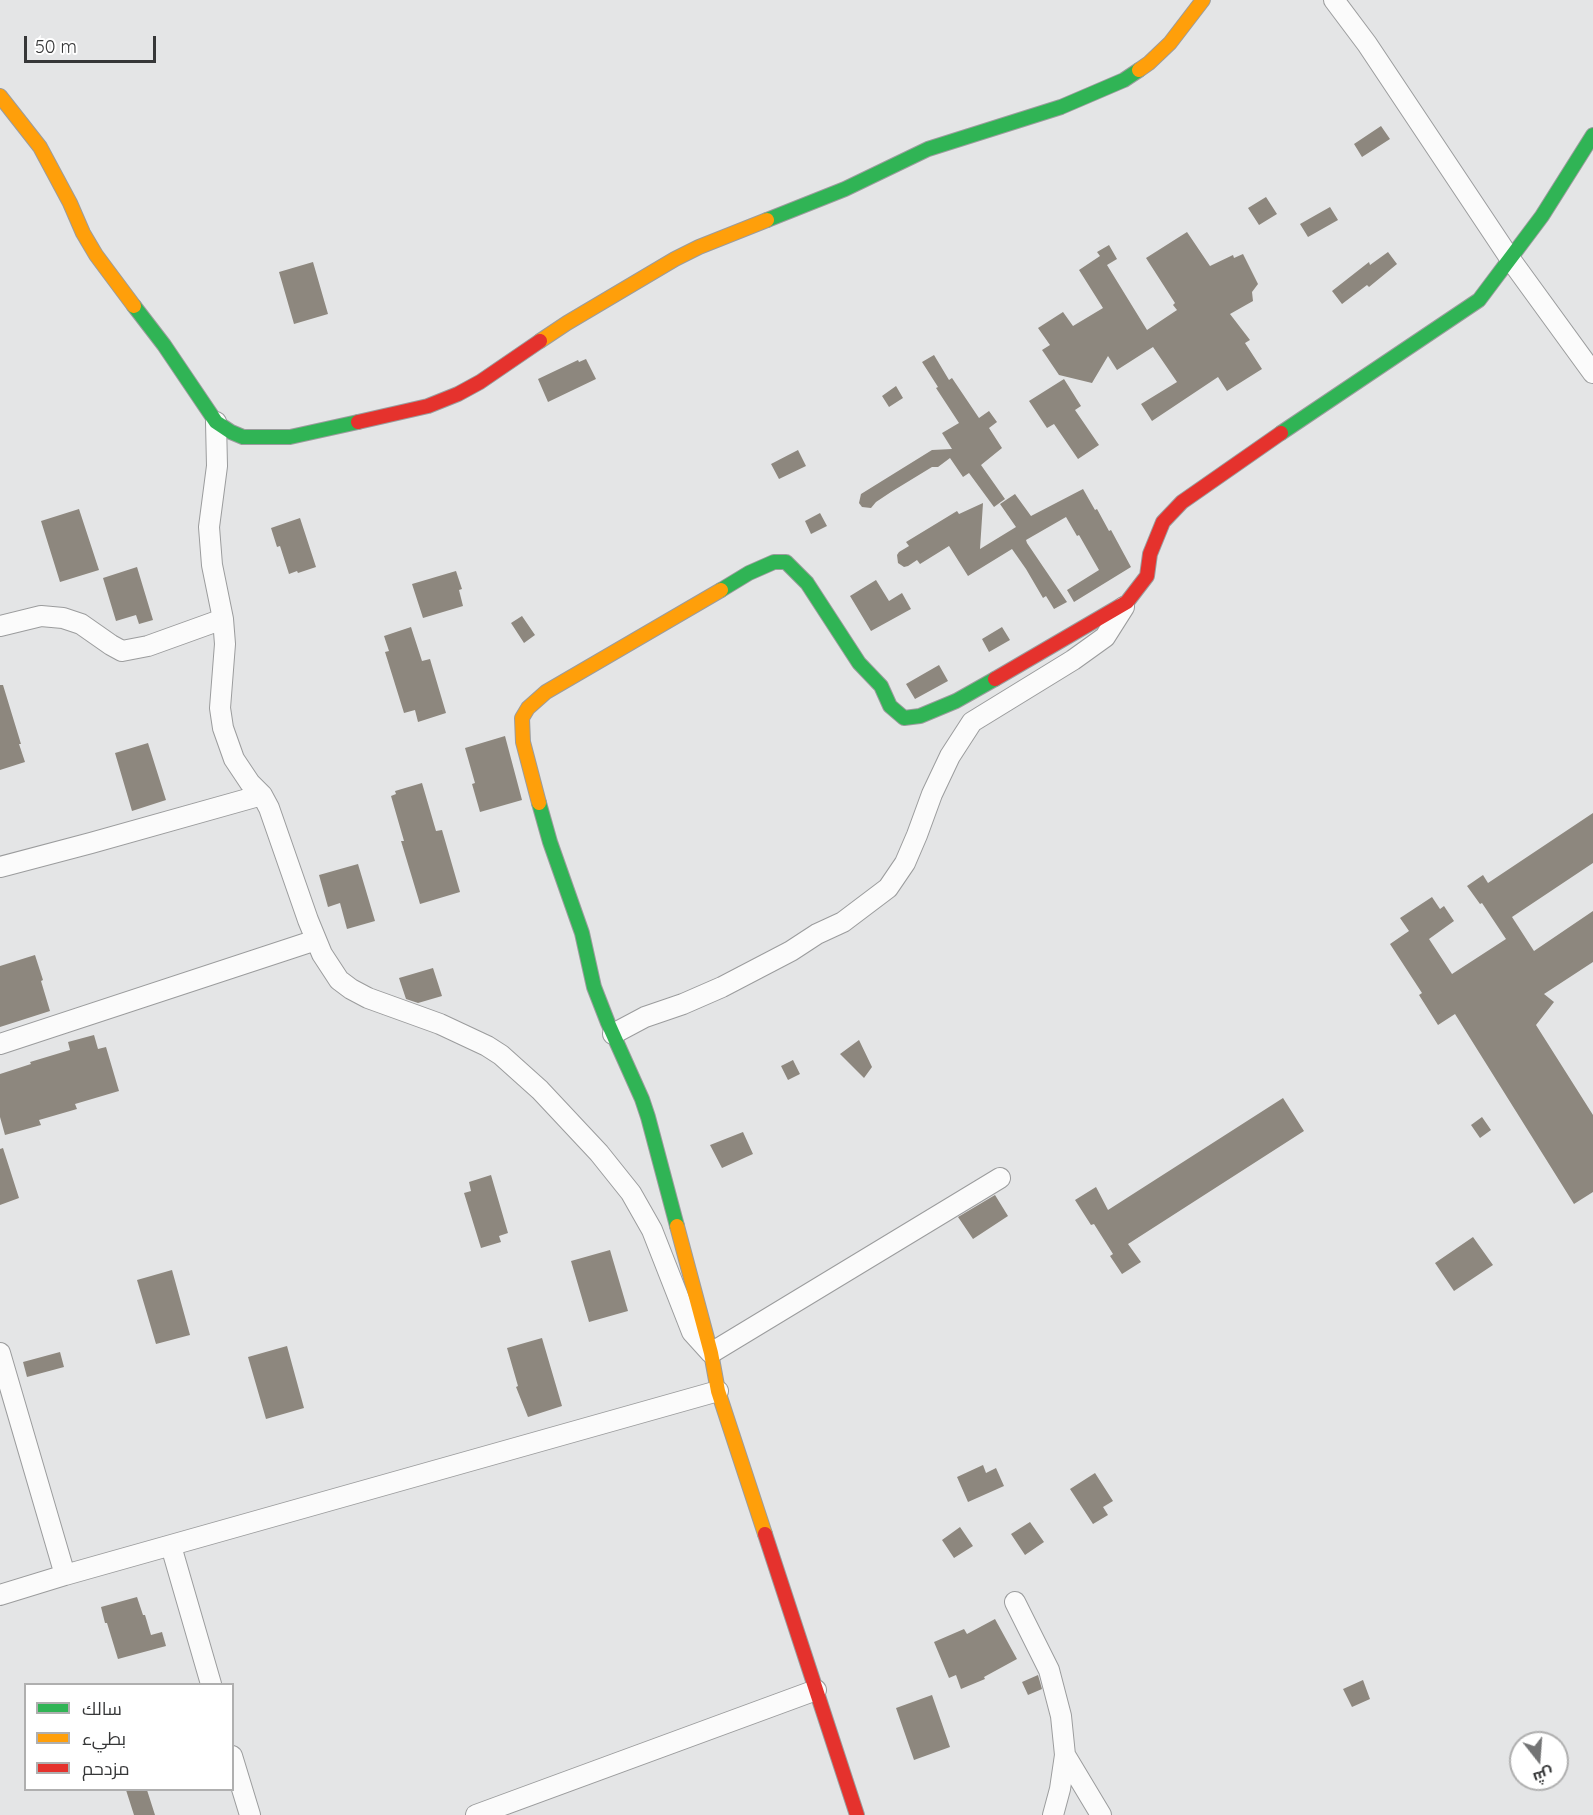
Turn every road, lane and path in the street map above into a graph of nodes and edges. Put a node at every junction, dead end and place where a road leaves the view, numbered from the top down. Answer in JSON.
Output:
{"nodes":[{"id":1,"x":1203,"y":0,"type":"edge"},
{"id":2,"x":1334,"y":0,"type":"edge"},
{"id":3,"x":0,"y":96,"type":"edge"},
{"id":4,"x":1593,"y":135,"type":"edge"},
{"id":5,"x":1510,"y":260,"type":"junction"},
{"id":6,"x":1593,"y":373,"type":"edge"},
{"id":7,"x":216,"y":422,"type":"junction"},
{"id":8,"x":1127,"y":602,"type":"junction"},
{"id":9,"x":223,"y":619,"type":"junction"},
{"id":10,"x":0,"y":626,"type":"edge"},
{"id":11,"x":262,"y":795,"type":"junction"},
{"id":12,"x":0,"y":867,"type":"edge"},
{"id":13,"x":316,"y":940,"type":"junction"},
{"id":14,"x":613,"y":1034,"type":"junction"},
{"id":15,"x":0,"y":1044,"type":"edge"},
{"id":16,"x":1000,"y":1178,"type":"dead end"},
{"id":17,"x":0,"y":1353,"type":"edge"},
{"id":18,"x":711,"y":1353,"type":"junction"},
{"id":19,"x":718,"y":1391,"type":"junction"},
{"id":20,"x":171,"y":1545,"type":"junction"},
{"id":21,"x":65,"y":1575,"type":"junction"},
{"id":22,"x":0,"y":1594,"type":"edge"},
{"id":23,"x":1015,"y":1602,"type":"dead end"},
{"id":24,"x":212,"y":1683,"type":"edge"},
{"id":25,"x":816,"y":1690,"type":"junction"},
{"id":26,"x":1065,"y":1755,"type":"junction"},
{"id":27,"x":234,"y":1763,"type":"edge"},
{"id":28,"x":249,"y":1815,"type":"edge"},
{"id":29,"x":476,"y":1815,"type":"edge"},
{"id":30,"x":857,"y":1815,"type":"edge"},
{"id":31,"x":1053,"y":1815,"type":"edge"},
{"id":32,"x":1101,"y":1815,"type":"edge"}],
"edges":[{"from":1,"to":7,"type":"street"},
{"from":2,"to":5,"type":"street"},
{"from":3,"to":7,"type":"street"},
{"from":4,"to":5,"type":"street"},
{"from":5,"to":6,"type":"street"},
{"from":5,"to":8,"type":"street"},
{"from":7,"to":9,"type":"street"},
{"from":8,"to":14,"type":"street"},
{"from":8,"to":14,"type":"street"},
{"from":9,"to":10,"type":"street"},
{"from":9,"to":11,"type":"street"},
{"from":11,"to":12,"type":"street"},
{"from":11,"to":13,"type":"street"},
{"from":13,"to":15,"type":"street"},
{"from":13,"to":18,"type":"street"},
{"from":14,"to":18,"type":"street"},
{"from":16,"to":18,"type":"street"},
{"from":17,"to":21,"type":"street"},
{"from":18,"to":19,"type":"street"},
{"from":19,"to":20,"type":"street"},
{"from":19,"to":25,"type":"street"},
{"from":20,"to":21,"type":"street"},
{"from":20,"to":24,"type":"street"},
{"from":21,"to":22,"type":"street"},
{"from":23,"to":26,"type":"street"},
{"from":25,"to":29,"type":"street"},
{"from":25,"to":30,"type":"street"},
{"from":26,"to":31,"type":"street"},
{"from":26,"to":32,"type":"street"},
{"from":27,"to":28,"type":"street"}]}
